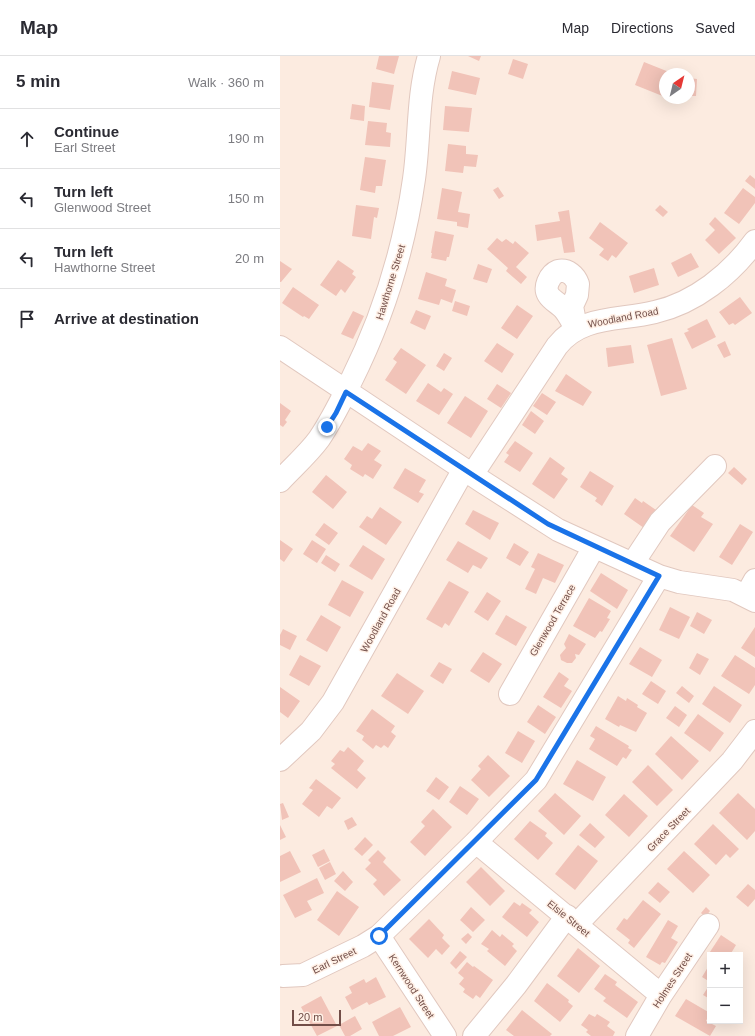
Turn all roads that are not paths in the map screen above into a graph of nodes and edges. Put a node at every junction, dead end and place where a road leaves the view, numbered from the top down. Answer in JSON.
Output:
{"nodes":[{"id":1,"x":428,"y":56,"type":"edge"},
{"id":2,"x":755,"y":241,"type":"edge"},
{"id":3,"x":280,"y":347,"type":"edge"},
{"id":4,"x":346,"y":392,"type":"junction"},
{"id":5,"x":715,"y":466,"type":"dead end"},
{"id":6,"x":468,"y":472,"type":"junction"},
{"id":7,"x":280,"y":481,"type":"edge"},
{"id":8,"x":594,"y":547,"type":"junction"},
{"id":9,"x":633,"y":563,"type":"junction"},
{"id":10,"x":659,"y":576,"type":"junction"},
{"id":11,"x":752,"y":592,"type":"edge"},
{"id":12,"x":510,"y":694,"type":"dead end"},
{"id":13,"x":755,"y":731,"type":"edge"},
{"id":14,"x":280,"y":760,"type":"edge"},
{"id":15,"x":476,"y":842,"type":"junction"},
{"id":16,"x":572,"y":920,"type":"junction"},
{"id":17,"x":708,"y":925,"type":"dead end"},
{"id":18,"x":379,"y":936,"type":"junction"},
{"id":19,"x":281,"y":971,"type":"edge"},
{"id":20,"x":661,"y":995,"type":"junction"},
{"id":21,"x":444,"y":1036,"type":"edge"},
{"id":22,"x":474,"y":1036,"type":"edge"},
{"id":23,"x":636,"y":1036,"type":"edge"}],
"edges":[{"from":1,"to":4,"type":"street","name":"Hawthorne Street"},
{"from":2,"to":6,"type":"street","name":"Woodland Road"},
{"from":3,"to":4,"type":"street"},
{"from":4,"to":6,"type":"street"},
{"from":4,"to":7,"type":"street","name":"Hawthorne Street"},
{"from":5,"to":9,"type":"street"},
{"from":6,"to":8,"type":"street"},
{"from":6,"to":14,"type":"street","name":"Woodland Road"},
{"from":8,"to":9,"type":"street"},
{"from":8,"to":12,"type":"street","name":"Glenwood Terrace"},
{"from":9,"to":10,"type":"street"},
{"from":10,"to":11,"type":"street"},
{"from":10,"to":15,"type":"street","name":"Earl Street"},
{"from":13,"to":16,"type":"street","name":"Grace Street"},
{"from":15,"to":16,"type":"street","name":"Elsie Street"},
{"from":15,"to":18,"type":"street","name":"Earl Street"},
{"from":16,"to":20,"type":"street","name":"Elsie Street"},
{"from":16,"to":22,"type":"street","name":"Grace Street"},
{"from":17,"to":20,"type":"street","name":"Holmes Street"},
{"from":18,"to":19,"type":"street","name":"Earl Street"},
{"from":18,"to":21,"type":"street","name":"Kernwood Street"},
{"from":20,"to":23,"type":"street","name":"Holmes Street"}]}
